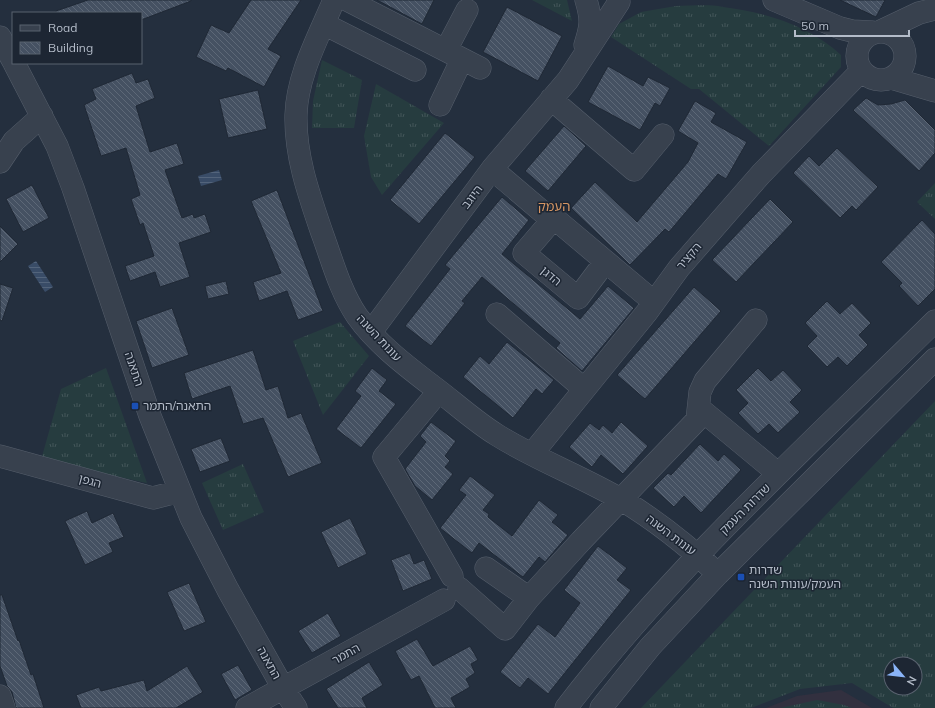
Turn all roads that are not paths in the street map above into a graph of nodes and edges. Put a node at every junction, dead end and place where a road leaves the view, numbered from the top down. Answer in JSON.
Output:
{"nodes":[{"id":1,"x":334,"y":0,"type":"edge"},
{"id":2,"x":347,"y":0,"type":"edge"},
{"id":3,"x":586,"y":0,"type":"edge"},
{"id":4,"x":593,"y":0,"type":"edge"},
{"id":5,"x":774,"y":0,"type":"edge"},
{"id":6,"x":621,"y":1,"type":"edge"},
{"id":7,"x":802,"y":5,"type":"edge"},
{"id":8,"x":467,"y":10,"type":"dead end"},
{"id":9,"x":927,"y":11,"type":"edge"},
{"id":10,"x":823,"y":21,"type":"junction"},
{"id":11,"x":324,"y":24,"type":"junction"},
{"id":12,"x":877,"y":32,"type":"junction"},
{"id":13,"x":0,"y":36,"type":"edge"},
{"id":14,"x":904,"y":49,"type":"junction"},
{"id":15,"x":12,"y":58,"type":"edge"},
{"id":16,"x":463,"y":59,"type":"junction"},
{"id":17,"x":15,"y":64,"type":"edge"},
{"id":18,"x":858,"y":64,"type":"junction"},
{"id":19,"x":578,"y":65,"type":"junction"},
{"id":20,"x":414,"y":70,"type":"dead end"},
{"id":21,"x":891,"y":78,"type":"junction"},
{"id":22,"x":935,"y":83,"type":"edge"},
{"id":23,"x":935,"y":91,"type":"edge"},
{"id":24,"x":551,"y":100,"type":"junction"},
{"id":25,"x":440,"y":105,"type":"dead end"},
{"id":26,"x":42,"y":116,"type":"junction"},
{"id":27,"x":663,"y":135,"type":"dead end"},
{"id":28,"x":0,"y":162,"type":"edge"},
{"id":29,"x":492,"y":169,"type":"junction"},
{"id":30,"x":554,"y":218,"type":"junction"},
{"id":31,"x":605,"y":262,"type":"junction"},
{"id":32,"x":654,"y":302,"type":"junction"},
{"id":33,"x":497,"y":314,"type":"dead end"},
{"id":34,"x":756,"y":320,"type":"dead end"},
{"id":35,"x":935,"y":321,"type":"edge"},
{"id":36,"x":371,"y":332,"type":"junction"},
{"id":37,"x":935,"y":359,"type":"edge"},
{"id":38,"x":584,"y":389,"type":"junction"},
{"id":39,"x":439,"y":391,"type":"junction"},
{"id":40,"x":699,"y":408,"type":"junction"},
{"id":41,"x":532,"y":454,"type":"junction"},
{"id":42,"x":0,"y":456,"type":"edge"},
{"id":43,"x":769,"y":466,"type":"dead end"},
{"id":44,"x":180,"y":491,"type":"junction"},
{"id":45,"x":621,"y":500,"type":"junction"},
{"id":46,"x":698,"y":555,"type":"junction"},
{"id":47,"x":486,"y":568,"type":"dead end"},
{"id":48,"x":718,"y":574,"type":"junction"},
{"id":49,"x":452,"y":588,"type":"junction"},
{"id":50,"x":529,"y":598,"type":"junction"},
{"id":51,"x":283,"y":688,"type":"junction"},
{"id":52,"x":0,"y":696,"type":"edge"},
{"id":53,"x":4,"y":708,"type":"edge"},
{"id":54,"x":247,"y":708,"type":"edge"},
{"id":55,"x":296,"y":708,"type":"edge"},
{"id":56,"x":566,"y":708,"type":"edge"},
{"id":57,"x":601,"y":708,"type":"edge"}],
"edges":[{"from":1,"to":11,"type":"street","name":"עונות השנה"},
{"from":2,"to":16,"type":"street"},
{"from":3,"to":19,"type":"street","name":"היוגב"},
{"from":4,"to":6,"type":"street"},
{"from":5,"to":7,"type":"street"},
{"from":6,"to":19,"type":"street","name":"היוגב"},
{"from":7,"to":10,"type":"street"},
{"from":8,"to":16,"type":"street"},
{"from":9,"to":12,"type":"street"},
{"from":9,"to":14,"type":"street"},
{"from":10,"to":12,"type":"street"},
{"from":10,"to":18,"type":"street"},
{"from":11,"to":20,"type":"street"},
{"from":11,"to":36,"type":"street","name":"עונות השנה"},
{"from":12,"to":14,"type":"street"},
{"from":12,"to":18,"type":"street"},
{"from":13,"to":15,"type":"street","name":"התאנה"},
{"from":14,"to":21,"type":"street"},
{"from":14,"to":22,"type":"street"},
{"from":16,"to":25,"type":"street"},
{"from":17,"to":26,"type":"street","name":"התאנה"},
{"from":18,"to":21,"type":"street"},
{"from":18,"to":32,"type":"street","name":"הקציר"},
{"from":19,"to":24,"type":"street","name":"היוגב"},
{"from":21,"to":23,"type":"street"},
{"from":24,"to":27,"type":"street"},
{"from":24,"to":29,"type":"street","name":"היוגב"},
{"from":26,"to":28,"type":"street"},
{"from":26,"to":44,"type":"street","name":"התאנה"},
{"from":29,"to":30,"type":"street"},
{"from":29,"to":36,"type":"street","name":"היוגב"},
{"from":30,"to":31,"type":"street"},
{"from":30,"to":31,"type":"street","name":"הדגן"},
{"from":31,"to":32,"type":"street"},
{"from":32,"to":38,"type":"street","name":"הקציר"},
{"from":33,"to":38,"type":"street"},
{"from":34,"to":40,"type":"street"},
{"from":35,"to":46,"type":"street","name":"שדרות העמק"},
{"from":36,"to":39,"type":"street","name":"עונות השנה"},
{"from":37,"to":48,"type":"street"},
{"from":38,"to":41,"type":"street","name":"הקציר"},
{"from":39,"to":41,"type":"street","name":"עונות השנה"},
{"from":39,"to":49,"type":"street"},
{"from":40,"to":43,"type":"street"},
{"from":40,"to":45,"type":"street"},
{"from":41,"to":45,"type":"street","name":"עונות השנה"},
{"from":42,"to":44,"type":"street","name":"הגפן"},
{"from":44,"to":51,"type":"street","name":"התאנה"},
{"from":45,"to":46,"type":"street","name":"עונות השנה"},
{"from":45,"to":50,"type":"street"},
{"from":46,"to":48,"type":"street","name":"עונות השנה"},
{"from":46,"to":56,"type":"street","name":"שדרות העמק"},
{"from":47,"to":50,"type":"street"},
{"from":48,"to":57,"type":"street"},
{"from":49,"to":50,"type":"street"},
{"from":49,"to":51,"type":"street","name":"התמר"},
{"from":51,"to":54,"type":"street","name":"התמר"},
{"from":51,"to":55,"type":"street","name":"התאנה"},
{"from":52,"to":53,"type":"street"}]}
